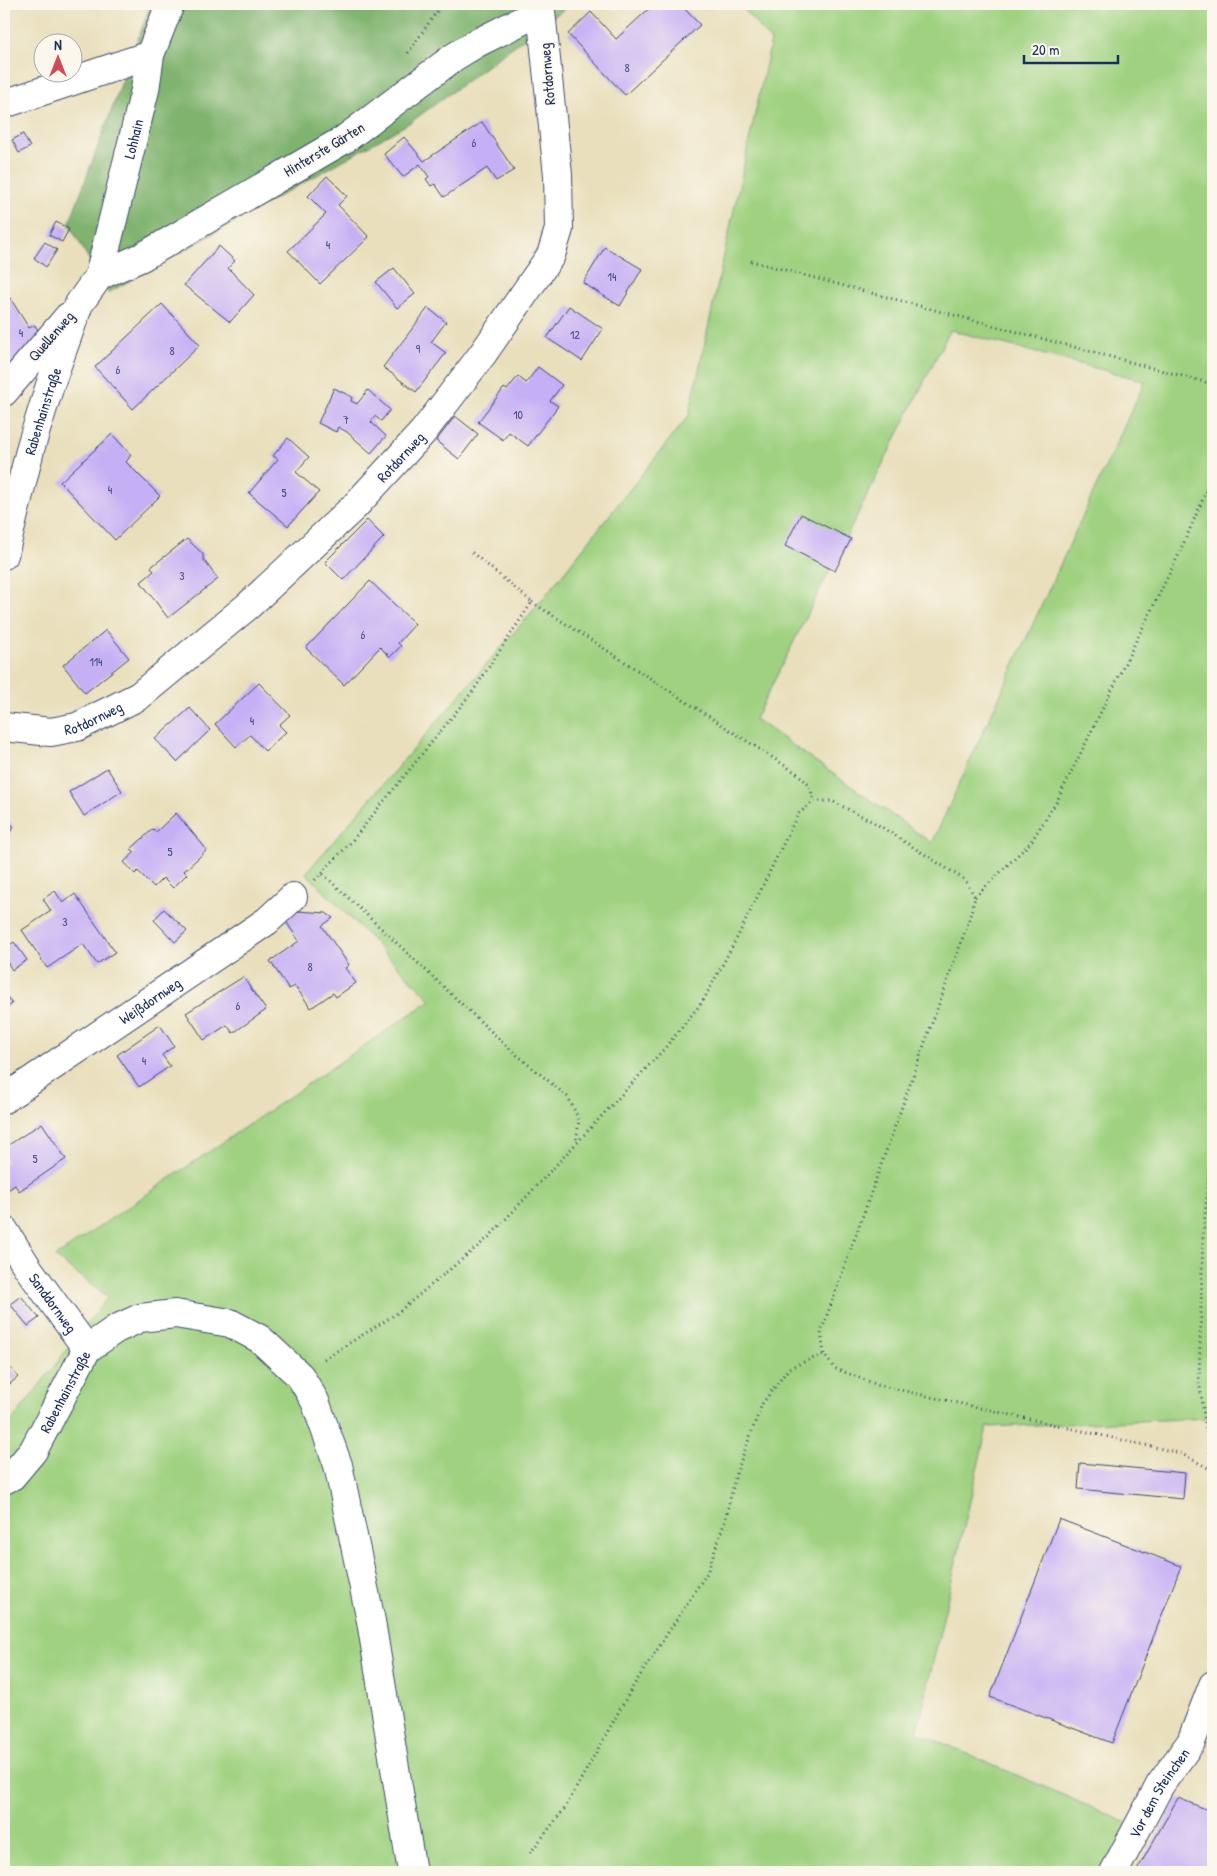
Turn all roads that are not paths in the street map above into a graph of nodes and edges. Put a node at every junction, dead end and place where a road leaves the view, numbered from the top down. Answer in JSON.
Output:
{"nodes":[{"id":1,"x":170,"y":4,"type":"edge"},
{"id":2,"x":541,"y":11,"type":"joint"},
{"id":3,"x":150,"y":55,"type":"junction"},
{"id":4,"x":4,"y":104,"type":"edge"},
{"id":5,"x":100,"y":276,"type":"junction"},
{"id":6,"x":79,"y":304,"type":"junction"},
{"id":7,"x":4,"y":392,"type":"edge"},
{"id":8,"x":12,"y":484,"type":"edge"},
{"id":9,"x":4,"y":555,"type":"edge"},
{"id":10,"x":4,"y":727,"type":"edge"},
{"id":11,"x":293,"y":897,"type":"road end"},
{"id":12,"x":4,"y":1099,"type":"edge"},
{"id":13,"x":4,"y":1230,"type":"edge"},
{"id":14,"x":87,"y":1349,"type":"junction"},
{"id":15,"x":4,"y":1480,"type":"edge"},
{"id":16,"x":1213,"y":1685,"type":"edge"},
{"id":17,"x":412,"y":1872,"type":"edge"},
{"id":18,"x":1114,"y":1872,"type":"edge"}],
"edges":[{"from":1,"to":3,"type":"street","name":"Lohhain"},
{"from":2,"to":5,"type":"street","name":"Hinterste Gärten"},
{"from":2,"to":10,"type":"street","name":"Rotdornweg"},
{"from":3,"to":4,"type":"street"},
{"from":3,"to":5,"type":"street","name":"Lohhain"},
{"from":5,"to":6,"type":"street","name":"Rabenhainstraße"},
{"from":6,"to":7,"type":"street","name":"Quellenweg"},
{"from":6,"to":8,"type":"street","name":"Rabenhainstraße"},
{"from":8,"to":9,"type":"street","name":"Rabenhainstraße"},
{"from":11,"to":12,"type":"street","name":"Weißdornweg"},
{"from":13,"to":14,"type":"street","name":"Sanddornweg"},
{"from":14,"to":15,"type":"street","name":"Rabenhainstraße"},
{"from":14,"to":17,"type":"street","name":"Rabenhainstraße"},
{"from":16,"to":18,"type":"street","name":"Vor dem Steinchen"}]}
